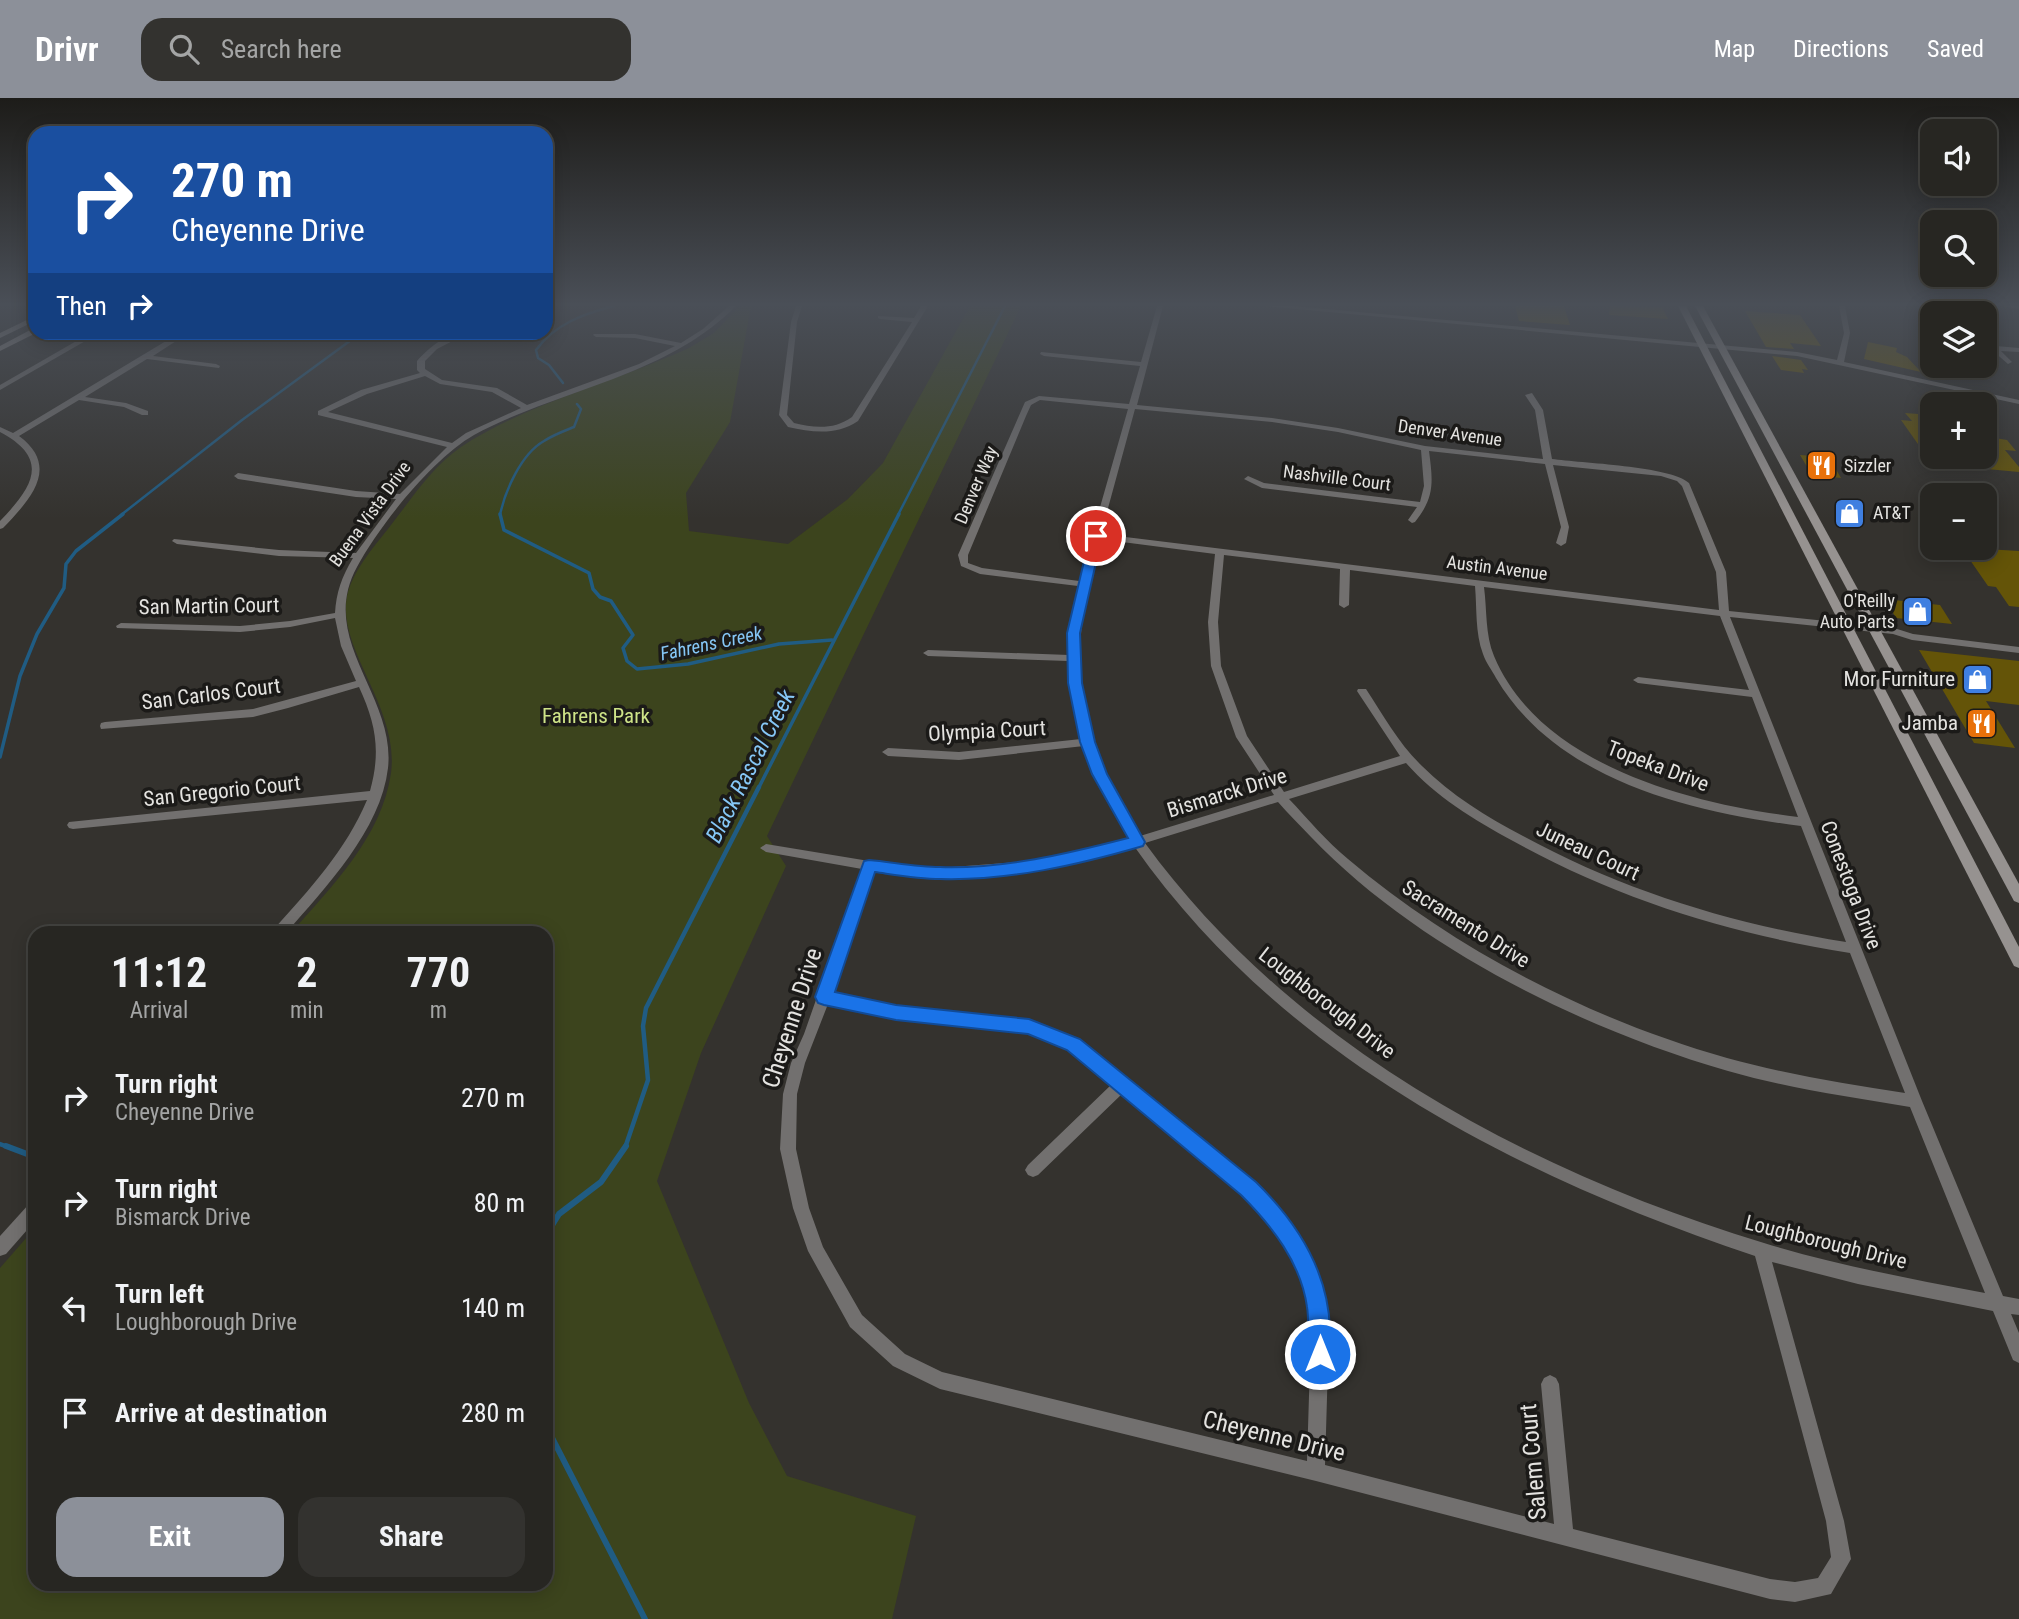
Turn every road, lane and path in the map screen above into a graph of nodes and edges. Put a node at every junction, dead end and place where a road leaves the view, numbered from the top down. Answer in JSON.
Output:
{"nodes":[{"id":1,"x":19,"y":377,"type":"edge"},
{"id":2,"x":113,"y":377,"type":"edge"},
{"id":3,"x":414,"y":377,"type":"edge"},
{"id":4,"x":430,"y":377,"type":"edge"},
{"id":5,"x":611,"y":377,"type":"edge"},
{"id":6,"x":787,"y":377,"type":"edge"},
{"id":7,"x":881,"y":377,"type":"edge"},
{"id":8,"x":1140,"y":377,"type":"edge"},
{"id":9,"x":1718,"y":377,"type":"edge"},
{"id":10,"x":1736,"y":377,"type":"edge"},
{"id":11,"x":1907,"y":377,"type":"edge"},
{"id":12,"x":0,"y":388,"type":"edge"},
{"id":13,"x":1529,"y":396,"type":"dead end"},
{"id":14,"x":78,"y":398,"type":"junction"},
{"id":15,"x":2019,"y":402,"type":"edge"},
{"id":16,"x":1132,"y":406,"type":"junction"},
{"id":17,"x":528,"y":409,"type":"junction"},
{"id":18,"x":145,"y":413,"type":"dead end"},
{"id":19,"x":855,"y":419,"type":"joint"},
{"id":20,"x":0,"y":429,"type":"edge"},
{"id":21,"x":15,"y":436,"type":"junction"},
{"id":22,"x":452,"y":446,"type":"junction"},
{"id":23,"x":1425,"y":448,"type":"junction"},
{"id":24,"x":1548,"y":461,"type":"junction"},
{"id":25,"x":238,"y":476,"type":"dead end"},
{"id":26,"x":1248,"y":479,"type":"dead end"},
{"id":27,"x":1680,"y":479,"type":"joint"},
{"id":28,"x":404,"y":497,"type":"junction"},
{"id":29,"x":1424,"y":505,"type":"junction"},
{"id":30,"x":1412,"y":520,"type":"dead end"},
{"id":31,"x":2,"y":522,"type":"edge"},
{"id":32,"x":1096,"y":536,"type":"junction"},
{"id":33,"x":177,"y":541,"type":"dead end"},
{"id":34,"x":1561,"y":542,"type":"dead end"},
{"id":35,"x":1220,"y":550,"type":"junction"},
{"id":36,"x":360,"y":556,"type":"junction"},
{"id":37,"x":1345,"y":566,"type":"junction"},
{"id":38,"x":1479,"y":583,"type":"junction"},
{"id":39,"x":1083,"y":584,"type":"junction"},
{"id":40,"x":1344,"y":606,"type":"dead end"},
{"id":41,"x":1724,"y":613,"type":"junction"},
{"id":42,"x":338,"y":615,"type":"junction"},
{"id":43,"x":121,"y":626,"type":"dead end"},
{"id":44,"x":1846,"y":626,"type":"junction"},
{"id":45,"x":1875,"y":629,"type":"junction"},
{"id":46,"x":1894,"y":631,"type":"junction"},
{"id":47,"x":2019,"y":646,"type":"edge"},
{"id":48,"x":928,"y":653,"type":"dead end"},
{"id":49,"x":1073,"y":658,"type":"junction"},
{"id":50,"x":1638,"y":680,"type":"dead end"},
{"id":51,"x":361,"y":683,"type":"junction"},
{"id":52,"x":1362,"y":691,"type":"dead end"},
{"id":53,"x":1756,"y":694,"type":"junction"},
{"id":54,"x":105,"y":726,"type":"dead end"},
{"id":55,"x":1087,"y":742,"type":"junction"},
{"id":56,"x":888,"y":752,"type":"dead end"},
{"id":57,"x":1408,"y":758,"type":"junction"},
{"id":58,"x":374,"y":795,"type":"junction"},
{"id":59,"x":1281,"y":796,"type":"junction"},
{"id":60,"x":1806,"y":822,"type":"junction"},
{"id":61,"x":73,"y":825,"type":"dead end"},
{"id":62,"x":1137,"y":842,"type":"junction"},
{"id":63,"x":766,"y":848,"type":"dead end"},
{"id":64,"x":869,"y":866,"type":"junction"},
{"id":65,"x":2019,"y":897,"type":"edge"},
{"id":66,"x":284,"y":926,"type":"edge"},
{"id":67,"x":1854,"y":948,"type":"junction"},
{"id":68,"x":2019,"y":962,"type":"edge"},
{"id":69,"x":824,"y":997,"type":"junction"},
{"id":70,"x":1122,"y":1084,"type":"junction"},
{"id":71,"x":1915,"y":1101,"type":"junction"},
{"id":72,"x":1033,"y":1170,"type":"dead end"},
{"id":73,"x":28,"y":1217,"type":"edge"},
{"id":74,"x":1,"y":1247,"type":"edge"},
{"id":75,"x":1760,"y":1250,"type":"junction"},
{"id":76,"x":1998,"y":1304,"type":"junction"},
{"id":77,"x":2019,"y":1307,"type":"edge"},
{"id":78,"x":2019,"y":1354,"type":"edge"},
{"id":79,"x":1550,"y":1384,"type":"dead end"},
{"id":80,"x":1316,"y":1472,"type":"junction"},
{"id":81,"x":1564,"y":1534,"type":"junction"}],
"edges":[{"from":1,"to":12,"type":"street"},
{"from":2,"to":14,"type":"street"},
{"from":3,"to":22,"type":"street"},
{"from":4,"to":17,"type":"street"},
{"from":5,"to":17,"type":"street","name":"Buena Vista Drive"},
{"from":6,"to":19,"type":"street"},
{"from":7,"to":19,"type":"street"},
{"from":8,"to":16,"type":"street","name":"Loughborough Drive"},
{"from":9,"to":44,"type":"main road"},
{"from":10,"to":45,"type":"main road"},
{"from":11,"to":15,"type":"street"},
{"from":13,"to":24,"type":"street"},
{"from":14,"to":18,"type":"street"},
{"from":14,"to":21,"type":"street"},
{"from":16,"to":23,"type":"street","name":"Denver Avenue"},
{"from":16,"to":32,"type":"street","name":"Loughborough Drive"},
{"from":16,"to":39,"type":"street","name":"Denver Way"},
{"from":17,"to":22,"type":"street","name":"Buena Vista Drive"},
{"from":20,"to":21,"type":"street"},
{"from":21,"to":31,"type":"street"},
{"from":22,"to":28,"type":"street","name":"Buena Vista Drive"},
{"from":23,"to":24,"type":"street","name":"Denver Avenue"},
{"from":23,"to":29,"type":"street"},
{"from":24,"to":27,"type":"street","name":"Denver Avenue"},
{"from":24,"to":34,"type":"street"},
{"from":25,"to":28,"type":"street"},
{"from":26,"to":29,"type":"street","name":"Nashville Court"},
{"from":27,"to":41,"type":"street","name":"Conestoga Drive"},
{"from":28,"to":36,"type":"street","name":"Buena Vista Drive"},
{"from":29,"to":30,"type":"street"},
{"from":32,"to":35,"type":"street","name":"Austin Avenue"},
{"from":32,"to":39,"type":"street","name":"Loughborough Drive"},
{"from":33,"to":36,"type":"street"},
{"from":35,"to":37,"type":"street","name":"Austin Avenue"},
{"from":35,"to":59,"type":"street","name":"Sacramento Drive"},
{"from":36,"to":42,"type":"street","name":"Buena Vista Drive"},
{"from":37,"to":38,"type":"street","name":"Austin Avenue"},
{"from":37,"to":40,"type":"street"},
{"from":38,"to":41,"type":"street","name":"Austin Avenue"},
{"from":38,"to":60,"type":"street","name":"Topeka Drive"},
{"from":39,"to":49,"type":"street","name":"Loughborough Drive"},
{"from":41,"to":44,"type":"street","name":"Austin Avenue"},
{"from":41,"to":53,"type":"street","name":"Conestoga Drive"},
{"from":42,"to":43,"type":"street","name":"San Martin Court"},
{"from":42,"to":51,"type":"street","name":"Buena Vista Drive"},
{"from":44,"to":45,"type":"street","name":"Austin Avenue"},
{"from":44,"to":68,"type":"main road"},
{"from":45,"to":46,"type":"street","name":"Austin Avenue"},
{"from":45,"to":65,"type":"main road"},
{"from":46,"to":47,"type":"street","name":"Austin Avenue"},
{"from":46,"to":47,"type":"street","name":"Austin Avenue"},
{"from":48,"to":49,"type":"street"},
{"from":49,"to":55,"type":"street","name":"Loughborough Drive"},
{"from":50,"to":53,"type":"street"},
{"from":51,"to":54,"type":"street","name":"San Carlos Court"},
{"from":51,"to":58,"type":"street","name":"Buena Vista Drive"},
{"from":52,"to":57,"type":"street","name":"Juneau Court"},
{"from":53,"to":60,"type":"street","name":"Conestoga Drive"},
{"from":55,"to":56,"type":"street","name":"Olympia Court"},
{"from":55,"to":62,"type":"street","name":"Loughborough Drive"},
{"from":57,"to":59,"type":"street","name":"Bismarck Drive"},
{"from":57,"to":67,"type":"street","name":"Juneau Court"},
{"from":58,"to":61,"type":"street","name":"San Gregorio Court"},
{"from":58,"to":66,"type":"street","name":"Buena Vista Drive"},
{"from":59,"to":62,"type":"street","name":"Bismarck Drive"},
{"from":59,"to":71,"type":"street","name":"Sacramento Drive"},
{"from":60,"to":67,"type":"street","name":"Conestoga Drive"},
{"from":62,"to":64,"type":"street","name":"Bismarck Drive"},
{"from":62,"to":75,"type":"street","name":"Loughborough Drive"},
{"from":63,"to":64,"type":"street","name":"Bismarck Drive"},
{"from":64,"to":69,"type":"street","name":"Cheyenne Drive"},
{"from":67,"to":71,"type":"street","name":"Conestoga Drive"},
{"from":69,"to":70,"type":"street"},
{"from":69,"to":80,"type":"street","name":"Cheyenne Drive"},
{"from":70,"to":72,"type":"street"},
{"from":70,"to":80,"type":"street"},
{"from":71,"to":76,"type":"street","name":"Conestoga Drive"},
{"from":73,"to":74,"type":"street"},
{"from":75,"to":76,"type":"street","name":"Loughborough Drive"},
{"from":75,"to":81,"type":"street","name":"Cheyenne Drive"},
{"from":76,"to":77,"type":"street","name":"Loughborough Drive"},
{"from":76,"to":78,"type":"street","name":"Conestoga Drive"},
{"from":79,"to":81,"type":"street","name":"Salem Court"},
{"from":80,"to":81,"type":"street","name":"Cheyenne Drive"}]}
